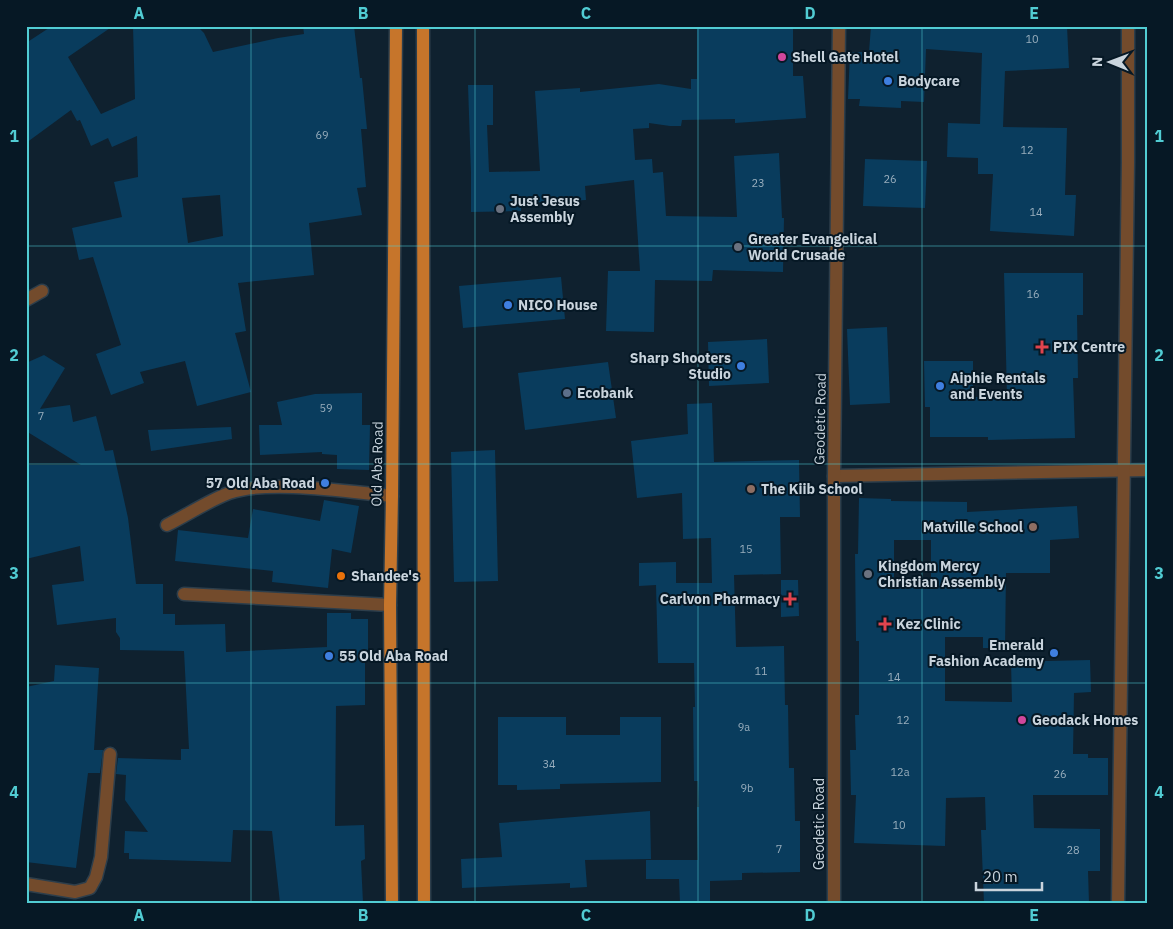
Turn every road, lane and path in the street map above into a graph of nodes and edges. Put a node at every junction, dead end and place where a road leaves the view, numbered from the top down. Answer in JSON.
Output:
{"nodes":[{"id":1,"x":396,"y":26,"type":"edge"},
{"id":2,"x":423,"y":26,"type":"edge"},
{"id":3,"x":839,"y":26,"type":"edge"},
{"id":4,"x":1128,"y":26,"type":"edge"},
{"id":5,"x":42,"y":291,"type":"dead end"},
{"id":6,"x":26,"y":300,"type":"edge"},
{"id":7,"x":1147,"y":470,"type":"edge"},
{"id":8,"x":1124,"y":471,"type":"junction"},
{"id":9,"x":834,"y":476,"type":"junction"},
{"id":10,"x":392,"y":496,"type":"junction"},
{"id":11,"x":167,"y":525,"type":"dead end"},
{"id":12,"x":184,"y":594,"type":"dead end"},
{"id":13,"x":390,"y":605,"type":"junction"},
{"id":14,"x":110,"y":754,"type":"dead end"},
{"id":15,"x":26,"y":884,"type":"edge"},
{"id":16,"x":392,"y":903,"type":"edge"},
{"id":17,"x":424,"y":903,"type":"edge"},
{"id":18,"x":834,"y":903,"type":"edge"},
{"id":19,"x":1118,"y":903,"type":"edge"}],
"edges":[{"from":1,"to":10,"type":"main road","name":"Old Aba Road"},
{"from":2,"to":17,"type":"main road"},
{"from":3,"to":9,"type":"street","name":"Geodetic Road"},
{"from":4,"to":8,"type":"street"},
{"from":5,"to":6,"type":"street"},
{"from":7,"to":8,"type":"street"},
{"from":8,"to":9,"type":"street"},
{"from":8,"to":19,"type":"street"},
{"from":9,"to":18,"type":"street","name":"Geodetic Road"},
{"from":10,"to":11,"type":"street"},
{"from":10,"to":13,"type":"main road","name":"Old Aba Road"},
{"from":12,"to":13,"type":"street"},
{"from":13,"to":16,"type":"main road","name":"Old Aba Road"},
{"from":14,"to":15,"type":"street"}]}
